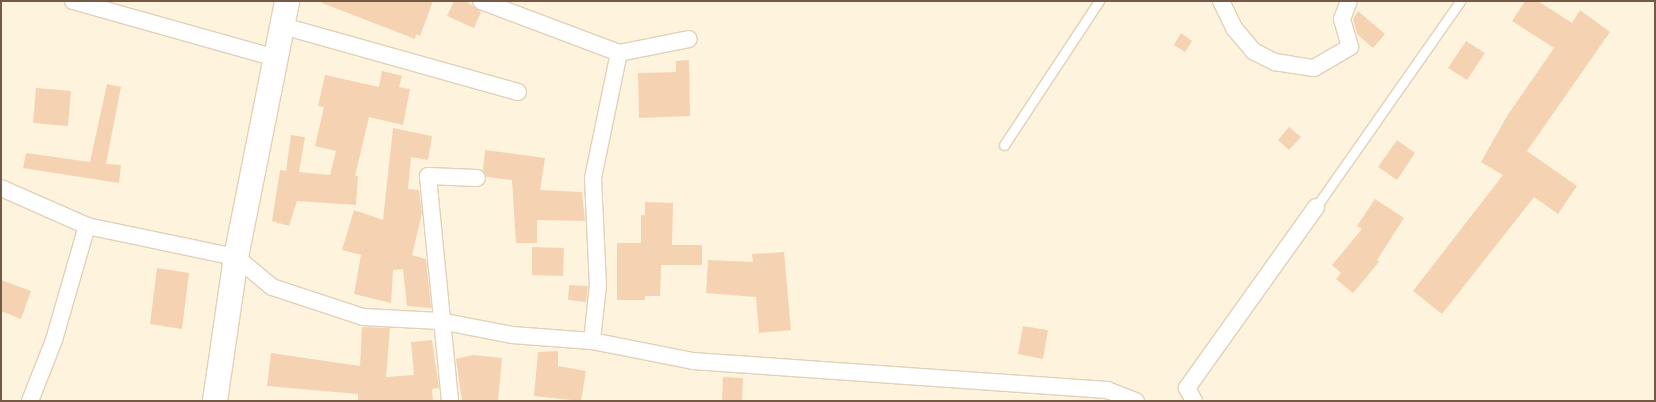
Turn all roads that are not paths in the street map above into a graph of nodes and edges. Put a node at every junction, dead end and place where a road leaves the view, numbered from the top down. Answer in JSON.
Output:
{"nodes":[{"id":1,"x":73,"y":1,"type":"edge"},
{"id":2,"x":287,"y":1,"type":"edge"},
{"id":3,"x":481,"y":1,"type":"edge"},
{"id":4,"x":1099,"y":1,"type":"edge"},
{"id":5,"x":1221,"y":1,"type":"edge"},
{"id":6,"x":1349,"y":1,"type":"edge"},
{"id":7,"x":1460,"y":1,"type":"edge"},
{"id":8,"x":283,"y":26,"type":"junction"},
{"id":9,"x":689,"y":39,"type":"dead end"},
{"id":10,"x":619,"y":53,"type":"junction"},
{"id":11,"x":276,"y":58,"type":"junction"},
{"id":12,"x":518,"y":92,"type":"dead end"},
{"id":13,"x":1004,"y":144,"type":"dead end"},
{"id":14,"x":476,"y":178,"type":"dead end"},
{"id":15,"x":1,"y":188,"type":"edge"},
{"id":16,"x":1316,"y":207,"type":"joint"},
{"id":17,"x":87,"y":226,"type":"junction"},
{"id":18,"x":236,"y":257,"type":"junction"},
{"id":19,"x":440,"y":321,"type":"junction"},
{"id":20,"x":592,"y":340,"type":"junction"},
{"id":21,"x":30,"y":401,"type":"edge"},
{"id":22,"x":214,"y":401,"type":"edge"},
{"id":23,"x":450,"y":401,"type":"edge"},
{"id":24,"x":1136,"y":401,"type":"edge"},
{"id":25,"x":1194,"y":401,"type":"edge"}],
"edges":[{"from":1,"to":11,"type":"street"},
{"from":2,"to":8,"type":"street"},
{"from":3,"to":10,"type":"street"},
{"from":4,"to":13,"type":"lane"},
{"from":5,"to":6,"type":"street"},
{"from":7,"to":16,"type":"lane"},
{"from":8,"to":11,"type":"street"},
{"from":8,"to":12,"type":"street"},
{"from":9,"to":10,"type":"street"},
{"from":10,"to":20,"type":"street"},
{"from":11,"to":18,"type":"street"},
{"from":14,"to":19,"type":"street"},
{"from":15,"to":17,"type":"street"},
{"from":16,"to":25,"type":"street"},
{"from":17,"to":18,"type":"street"},
{"from":17,"to":21,"type":"street"},
{"from":18,"to":19,"type":"street"},
{"from":18,"to":22,"type":"street"},
{"from":19,"to":20,"type":"street"},
{"from":19,"to":23,"type":"street"},
{"from":20,"to":24,"type":"street"}]}
